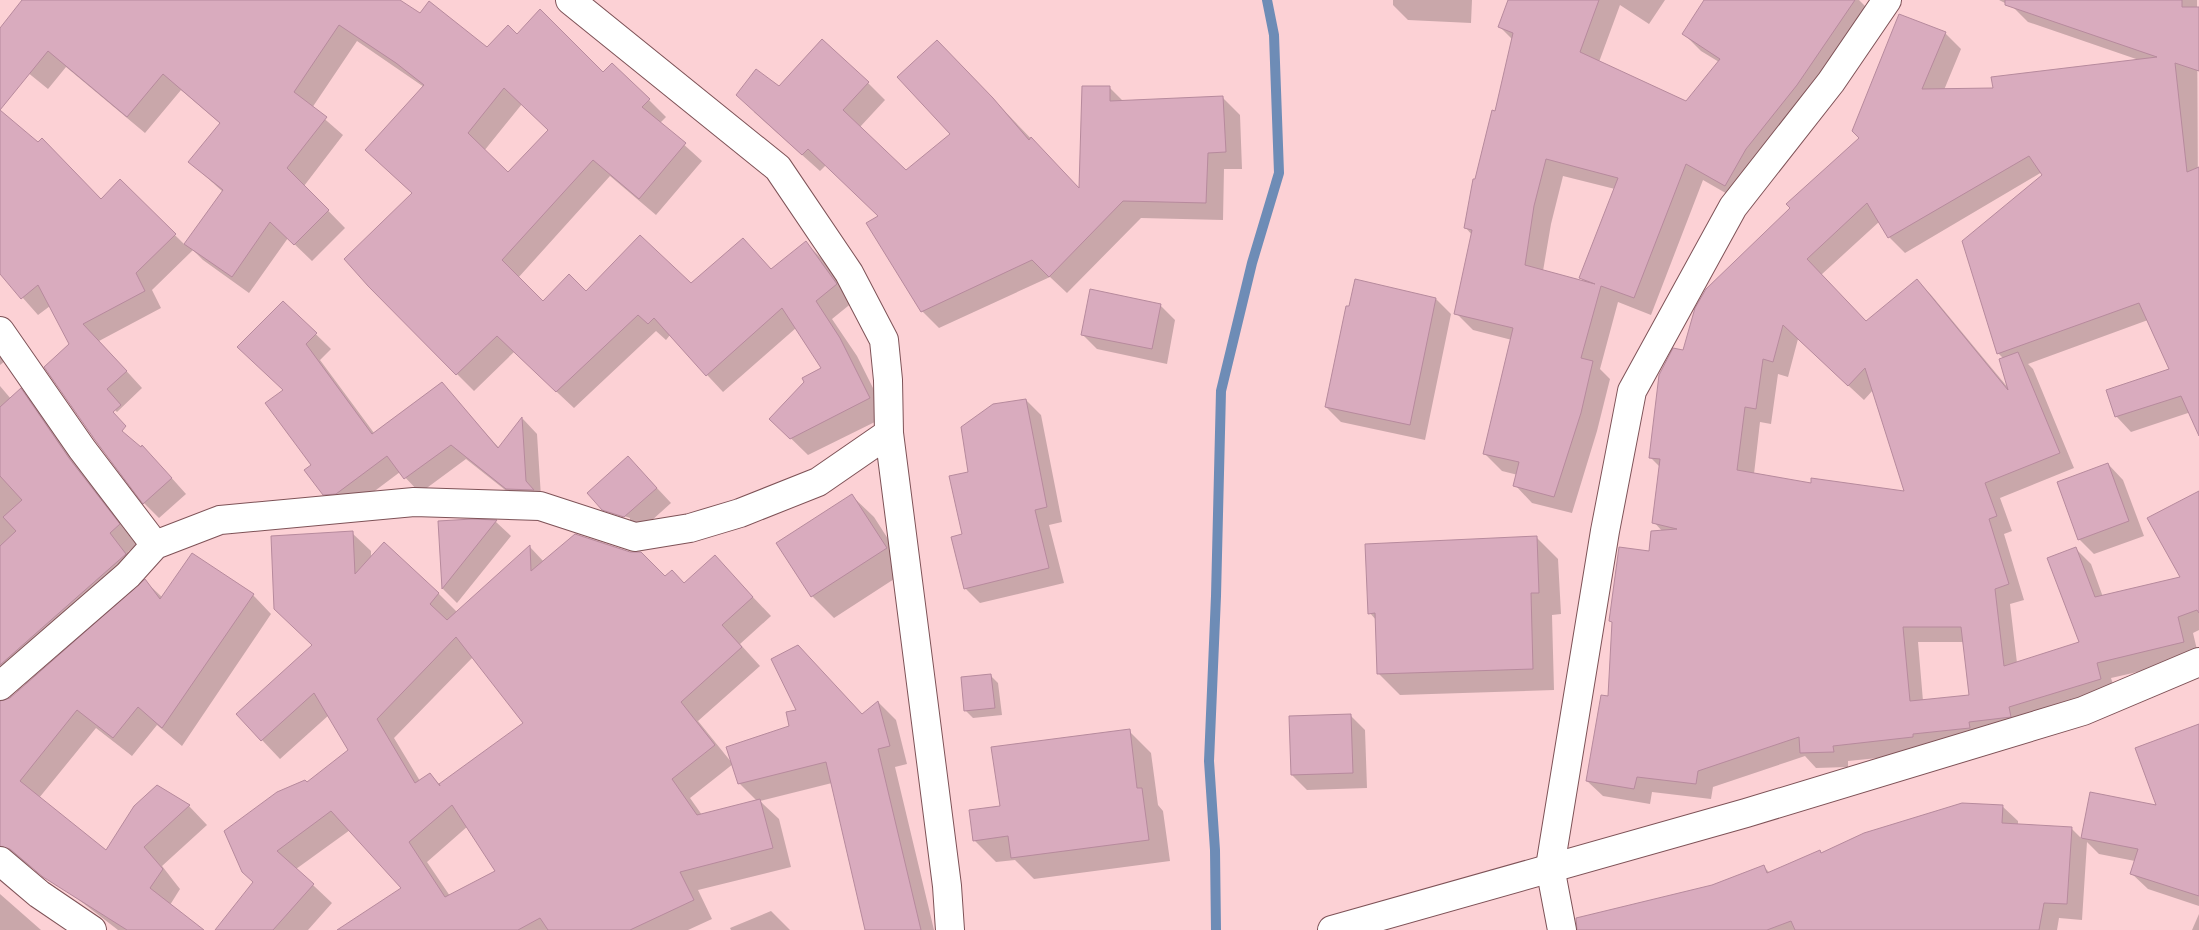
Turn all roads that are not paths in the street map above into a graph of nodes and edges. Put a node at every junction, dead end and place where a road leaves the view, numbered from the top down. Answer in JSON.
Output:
{"nodes":[{"id":1,"x":570,"y":0,"type":"edge"},
{"id":2,"x":1887,"y":0,"type":"edge"},
{"id":3,"x":0,"y":331,"type":"edge"},
{"id":4,"x":889,"y":433,"type":"junction"},
{"id":5,"x":155,"y":545,"type":"junction"},
{"id":6,"x":2199,"y":662,"type":"edge"},
{"id":7,"x":0,"y":686,"type":"edge"},
{"id":8,"x":0,"y":861,"type":"edge"},
{"id":9,"x":1550,"y":867,"type":"junction"},
{"id":10,"x":92,"y":930,"type":"edge"},
{"id":11,"x":950,"y":930,"type":"edge"},
{"id":12,"x":1332,"y":930,"type":"edge"},
{"id":13,"x":1562,"y":930,"type":"edge"}],
"edges":[{"from":1,"to":4,"type":"street"},
{"from":2,"to":9,"type":"street"},
{"from":3,"to":5,"type":"street"},
{"from":4,"to":5,"type":"street"},
{"from":4,"to":11,"type":"street"},
{"from":5,"to":7,"type":"street"},
{"from":6,"to":9,"type":"street"},
{"from":8,"to":10,"type":"street"},
{"from":9,"to":12,"type":"street"},
{"from":9,"to":13,"type":"street"}]}
